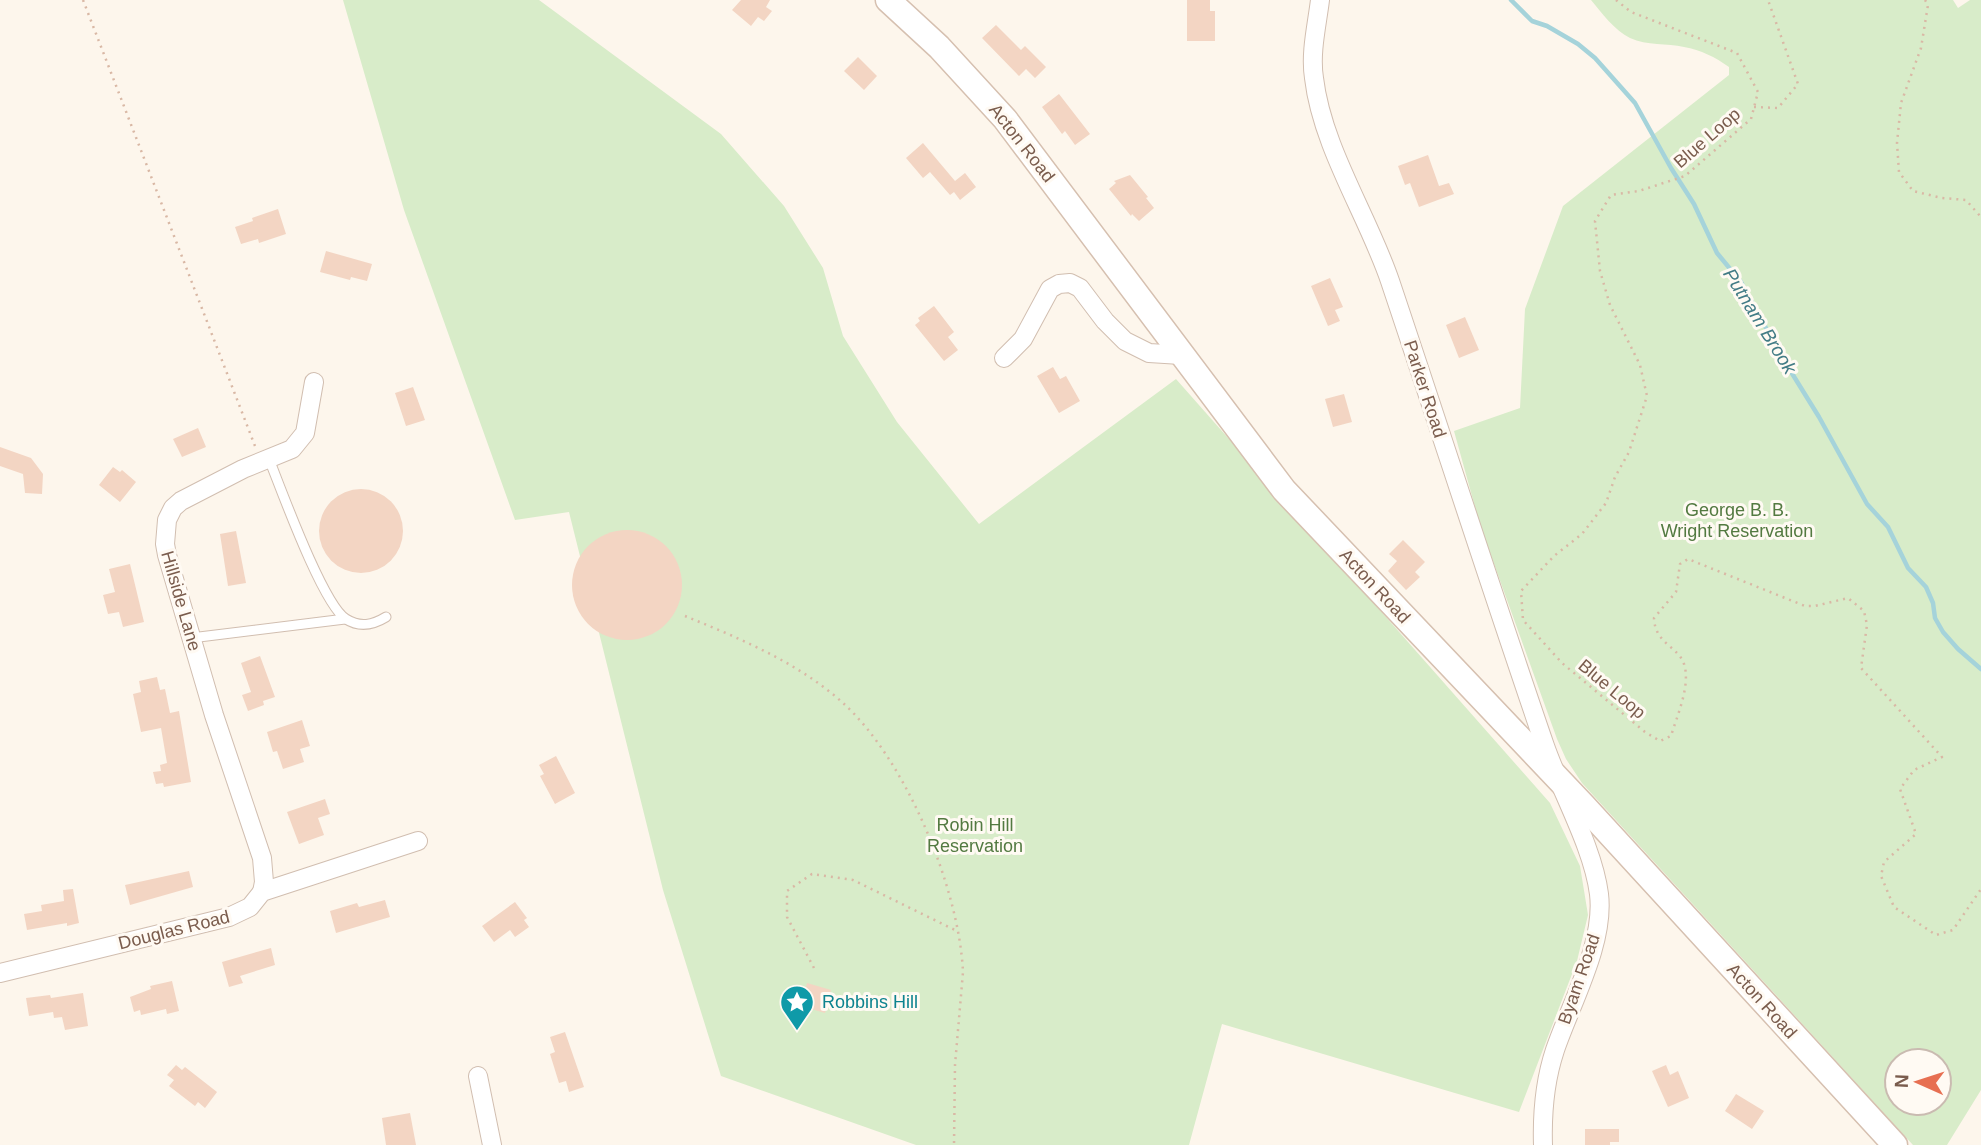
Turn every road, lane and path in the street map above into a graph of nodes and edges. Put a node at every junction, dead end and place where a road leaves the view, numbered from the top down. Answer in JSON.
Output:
{"nodes":[{"id":1,"x":83,"y":0,"type":"edge"},
{"id":2,"x":888,"y":0,"type":"edge"},
{"id":3,"x":1320,"y":0,"type":"edge"},
{"id":4,"x":1616,"y":0,"type":"edge"},
{"id":5,"x":1768,"y":0,"type":"edge"},
{"id":6,"x":1925,"y":0,"type":"edge"},
{"id":7,"x":1754,"y":107,"type":"junction"},
{"id":8,"x":1981,"y":217,"type":"edge"},
{"id":9,"x":1181,"y":355,"type":"junction"},
{"id":10,"x":1004,"y":358,"type":"dead end"},
{"id":11,"x":314,"y":382,"type":"dead end"},
{"id":12,"x":265,"y":460,"type":"junction"},
{"id":13,"x":685,"y":615,"type":"dead end"},
{"id":14,"x":386,"y":617,"type":"dead end"},
{"id":15,"x":345,"y":619,"type":"junction"},
{"id":16,"x":191,"y":638,"type":"junction"},
{"id":17,"x":1556,"y":778,"type":"junction"},
{"id":18,"x":418,"y":841,"type":"dead end"},
{"id":19,"x":1981,"y":889,"type":"edge"},
{"id":20,"x":262,"y":892,"type":"junction"},
{"id":21,"x":957,"y":931,"type":"junction"},
{"id":22,"x":814,"y":968,"type":"dead end"},
{"id":23,"x":0,"y":972,"type":"edge"},
{"id":24,"x":478,"y":1076,"type":"dead end"},
{"id":25,"x":492,"y":1145,"type":"edge"},
{"id":26,"x":954,"y":1145,"type":"edge"},
{"id":27,"x":1543,"y":1145,"type":"edge"},
{"id":28,"x":1895,"y":1145,"type":"edge"}],
"edges":[{"from":1,"to":12,"type":"path"},
{"from":2,"to":9,"type":"main road","name":"Acton Road"},
{"from":3,"to":17,"type":"street","name":"Parker Road"},
{"from":4,"to":7,"type":"path","name":"Blue Loop"},
{"from":5,"to":7,"type":"path"},
{"from":6,"to":8,"type":"path"},
{"from":7,"to":19,"type":"path","name":"Blue Loop"},
{"from":9,"to":10,"type":"street"},
{"from":9,"to":17,"type":"main road","name":"Acton Road"},
{"from":11,"to":12,"type":"street","name":"Hillside Lane"},
{"from":12,"to":15,"type":"lane"},
{"from":12,"to":16,"type":"street","name":"Hillside Lane"},
{"from":13,"to":21,"type":"path"},
{"from":14,"to":15,"type":"lane"},
{"from":15,"to":16,"type":"lane"},
{"from":16,"to":20,"type":"street","name":"Hillside Lane"},
{"from":17,"to":27,"type":"street","name":"Byam Road"},
{"from":17,"to":28,"type":"main road","name":"Acton Road"},
{"from":18,"to":20,"type":"street","name":"Douglas Road"},
{"from":20,"to":23,"type":"street","name":"Douglas Road"},
{"from":21,"to":22,"type":"path"},
{"from":21,"to":26,"type":"path"},
{"from":24,"to":25,"type":"street"}]}
